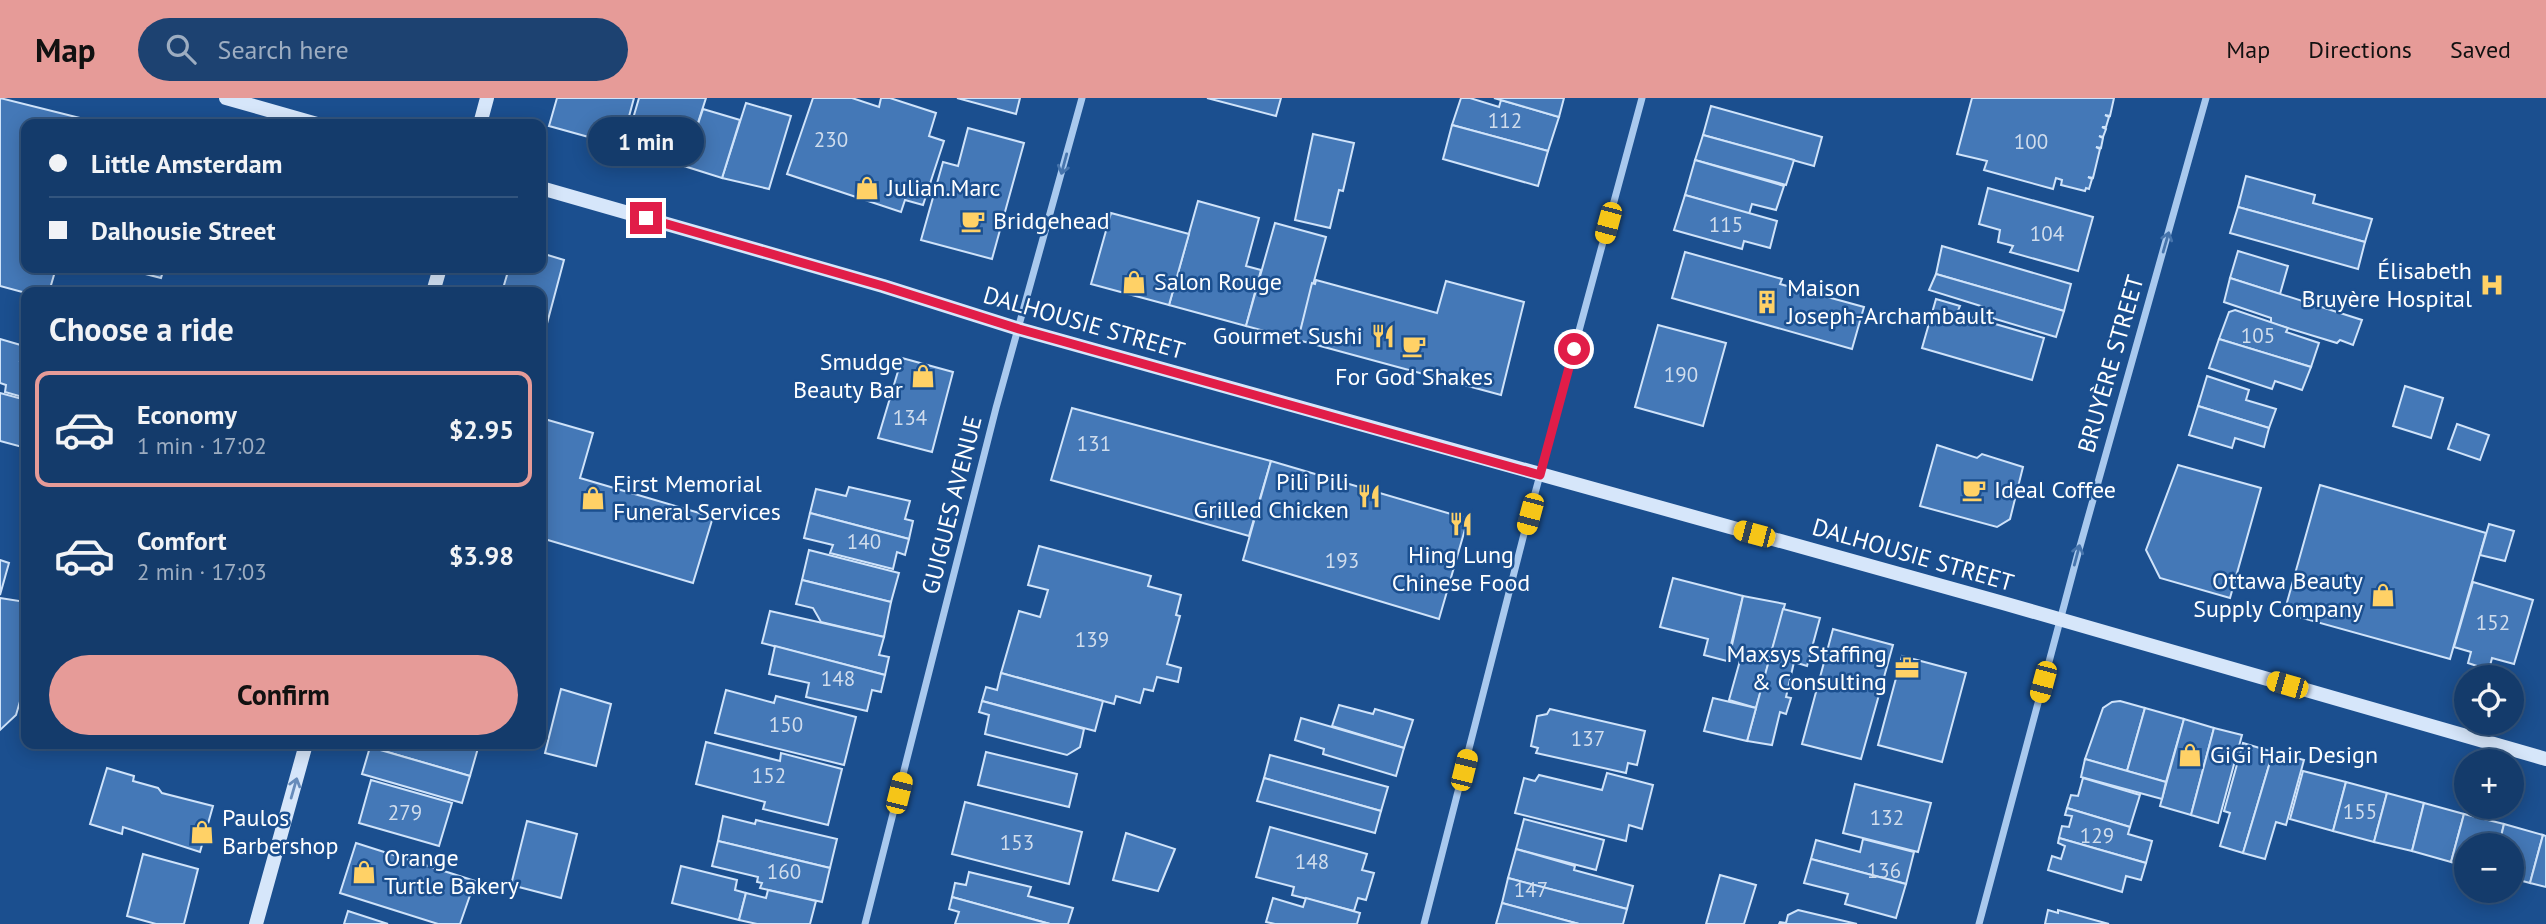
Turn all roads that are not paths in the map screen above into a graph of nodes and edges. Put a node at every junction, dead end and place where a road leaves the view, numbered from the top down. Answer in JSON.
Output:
{"nodes":[{"id":1,"x":226,"y":98,"type":"edge"},
{"id":2,"x":487,"y":98,"type":"edge"},
{"id":3,"x":1082,"y":98,"type":"edge"},
{"id":4,"x":1642,"y":98,"type":"edge"},
{"id":5,"x":2206,"y":98,"type":"edge"},
{"id":6,"x":300,"y":119,"type":"edge"},
{"id":7,"x":481,"y":119,"type":"edge"},
{"id":8,"x":546,"y":189,"type":"edge"},
{"id":9,"x":1019,"y":329,"type":"junction"},
{"id":10,"x":1540,"y":475,"type":"junction"},
{"id":11,"x":2060,"y":621,"type":"junction"},
{"id":12,"x":305,"y":749,"type":"edge"},
{"id":13,"x":2546,"y":759,"type":"edge"},
{"id":14,"x":256,"y":924,"type":"edge"},
{"id":15,"x":865,"y":924,"type":"edge"},
{"id":16,"x":1423,"y":924,"type":"edge"},
{"id":17,"x":1979,"y":924,"type":"edge"}],
"edges":[{"from":1,"to":6,"type":"street"},
{"from":2,"to":7,"type":"street"},
{"from":3,"to":9,"type":"street","name":"GUIGUES AVENUE","one_way":true},
{"from":4,"to":10,"type":"street"},
{"from":11,"to":5,"type":"street","name":"BRUYÈRE STREET","one_way":true},
{"from":8,"to":9,"type":"street","name":"DALHOUSIE STREET"},
{"from":9,"to":10,"type":"street","name":"DALHOUSIE STREET"},
{"from":9,"to":15,"type":"street","name":"GUIGUES AVENUE"},
{"from":10,"to":11,"type":"street","name":"DALHOUSIE STREET"},
{"from":10,"to":16,"type":"street"},
{"from":11,"to":13,"type":"street","name":"DALHOUSIE STREET"},
{"from":11,"to":17,"type":"street","name":"BRUYÈRE STREET"},
{"from":14,"to":12,"type":"street","one_way":true}]}
